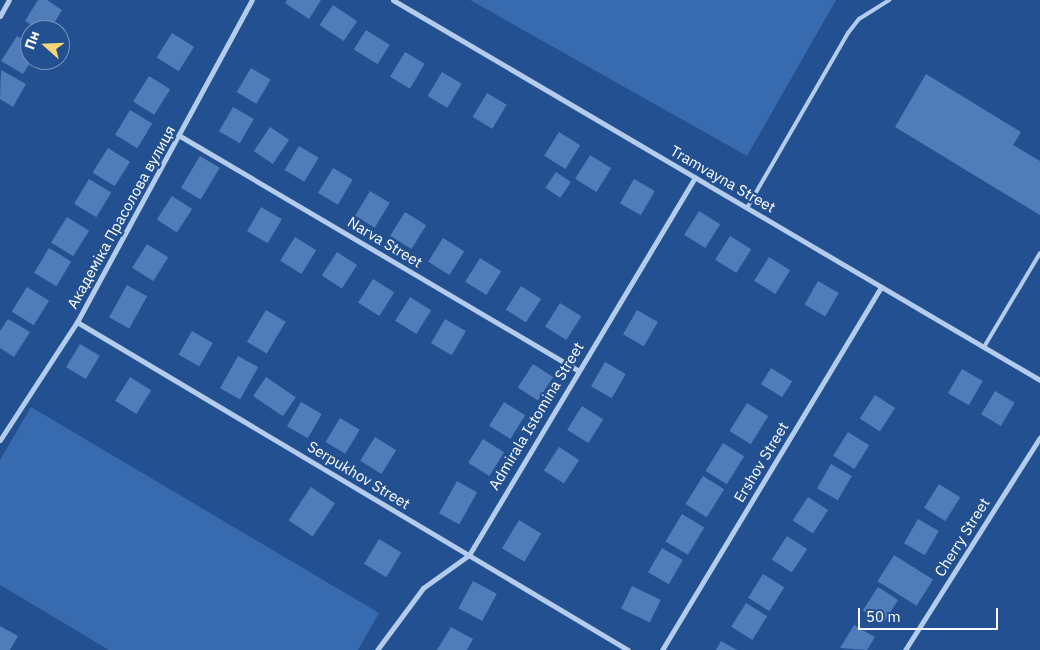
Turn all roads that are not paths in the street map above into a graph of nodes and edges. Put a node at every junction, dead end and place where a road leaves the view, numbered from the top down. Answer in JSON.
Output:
{"nodes":[{"id":1,"x":9,"y":0,"type":"edge"},
{"id":2,"x":252,"y":0,"type":"edge"},
{"id":3,"x":392,"y":0,"type":"edge"},
{"id":4,"x":890,"y":0,"type":"edge"},
{"id":5,"x":0,"y":16,"type":"edge"},
{"id":6,"x":180,"y":136,"type":"junction"},
{"id":7,"x":695,"y":177,"type":"junction"},
{"id":8,"x":747,"y":208,"type":"junction"},
{"id":9,"x":1040,"y":253,"type":"edge"},
{"id":10,"x":881,"y":287,"type":"junction"},
{"id":11,"x":77,"y":322,"type":"junction"},
{"id":12,"x":984,"y":347,"type":"junction"},
{"id":13,"x":577,"y":370,"type":"junction"},
{"id":14,"x":1040,"y":380,"type":"edge"},
{"id":15,"x":1040,"y":437,"type":"edge"},
{"id":16,"x":0,"y":440,"type":"edge"},
{"id":17,"x":469,"y":555,"type":"junction"},
{"id":18,"x":377,"y":650,"type":"edge"},
{"id":19,"x":628,"y":650,"type":"edge"},
{"id":20,"x":662,"y":650,"type":"edge"},
{"id":21,"x":905,"y":650,"type":"edge"}],
"edges":[{"from":1,"to":5,"type":"street"},
{"from":2,"to":6,"type":"street","name":"Академіка Прасолова вулиця"},
{"from":3,"to":7,"type":"street","name":"Tramvayna Street"},
{"from":4,"to":8,"type":"lane"},
{"from":6,"to":11,"type":"street","name":"Академіка Прасолова вулиця"},
{"from":6,"to":13,"type":"street","name":"Narva Street"},
{"from":7,"to":8,"type":"street","name":"Tramvayna Street"},
{"from":7,"to":13,"type":"street","name":"Admirala Istomina Street"},
{"from":8,"to":10,"type":"street","name":"Tramvayna Street"},
{"from":9,"to":12,"type":"lane"},
{"from":10,"to":12,"type":"street","name":"Tramvayna Street"},
{"from":10,"to":20,"type":"street","name":"Ershov Street"},
{"from":11,"to":16,"type":"street","name":"Академіка Прасолова вулиця"},
{"from":11,"to":17,"type":"street","name":"Serpukhov Street"},
{"from":12,"to":14,"type":"street","name":"Tramvayna Street"},
{"from":13,"to":17,"type":"street","name":"Admirala Istomina Street"},
{"from":15,"to":21,"type":"street","name":"Cherry Street"},
{"from":17,"to":18,"type":"street","name":"Admirala Istomina Street"},
{"from":17,"to":19,"type":"street","name":"Serpukhov Street"}]}
